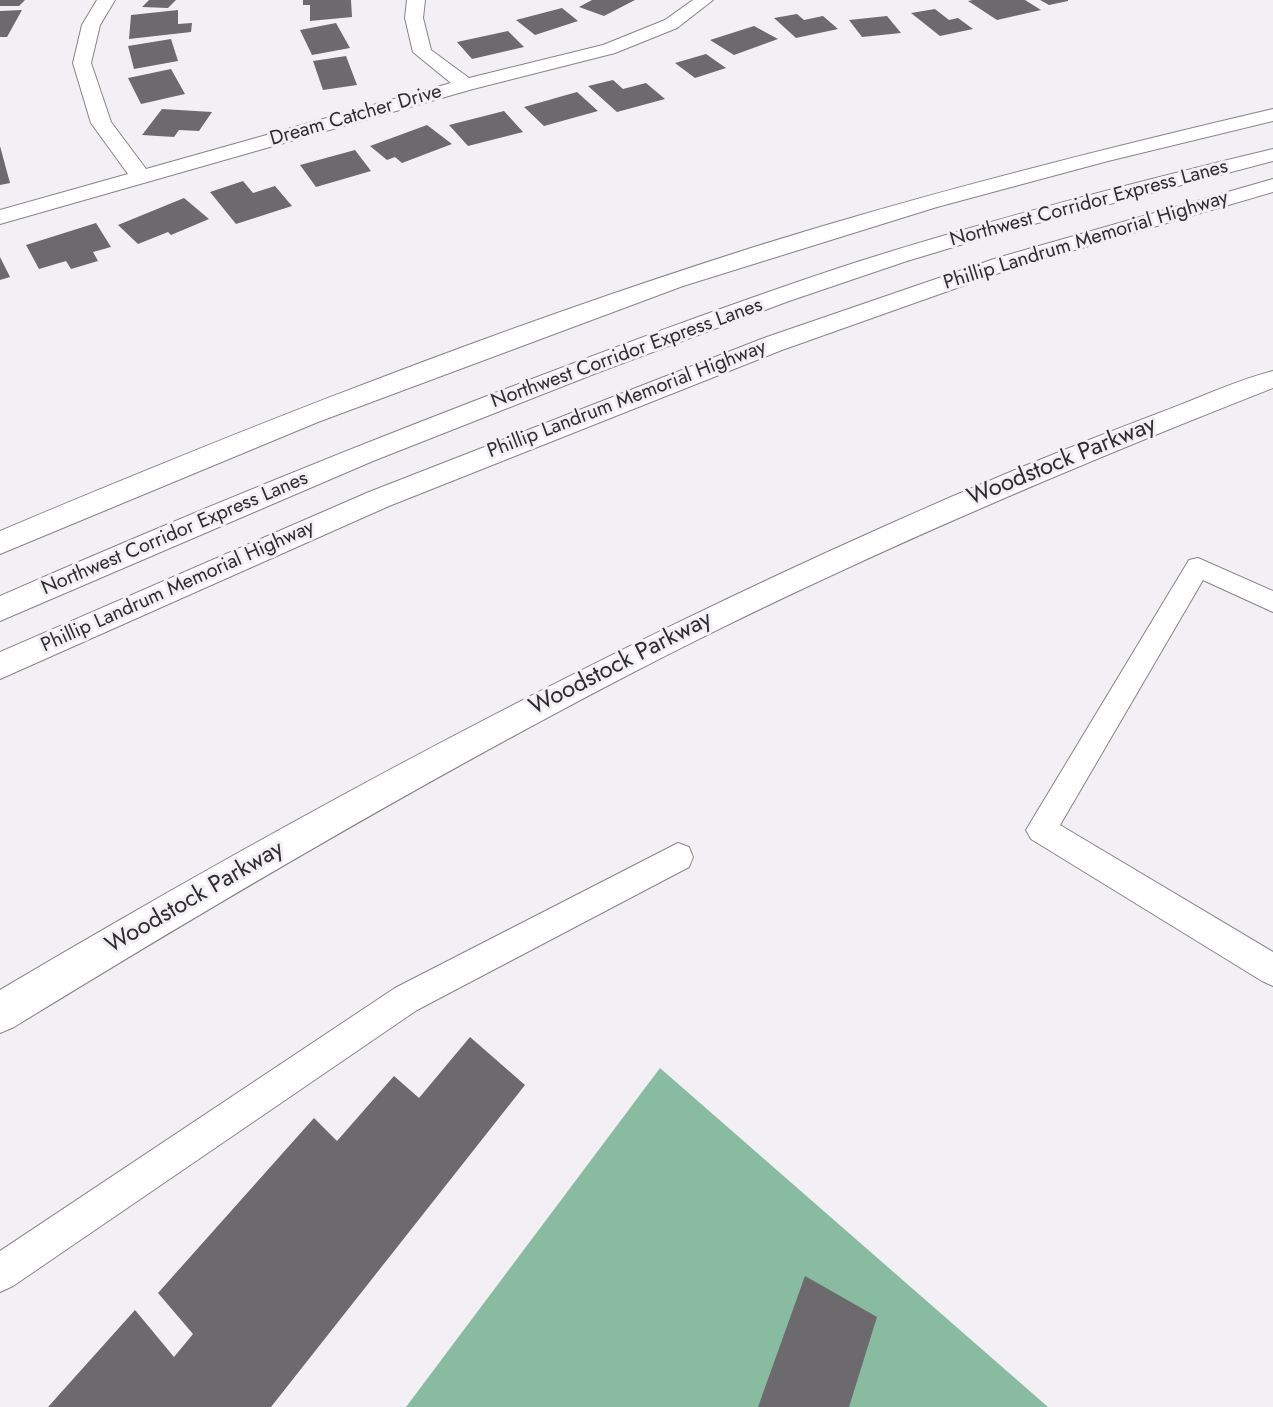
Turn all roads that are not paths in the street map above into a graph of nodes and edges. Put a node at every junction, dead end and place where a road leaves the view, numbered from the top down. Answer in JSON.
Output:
{"nodes":[{"id":1,"x":106,"y":0,"type":"edge"},
{"id":2,"x":416,"y":0,"type":"edge"},
{"id":3,"x":704,"y":0,"type":"edge"},
{"id":4,"x":466,"y":85,"type":"junction"},
{"id":5,"x":1273,"y":115,"type":"edge"},
{"id":6,"x":1273,"y":155,"type":"edge"},
{"id":7,"x":141,"y":177,"type":"junction"},
{"id":8,"x":1273,"y":185,"type":"edge"},
{"id":9,"x":0,"y":217,"type":"edge"},
{"id":10,"x":1273,"y":379,"type":"edge"},
{"id":11,"x":0,"y":543,"type":"edge"},
{"id":12,"x":1273,"y":602,"type":"edge"},
{"id":13,"x":0,"y":609,"type":"edge"},
{"id":14,"x":0,"y":666,"type":"edge"},
{"id":15,"x":678,"y":856,"type":"dead end"},
{"id":16,"x":1273,"y":970,"type":"edge"},
{"id":17,"x":0,"y":1013,"type":"edge"},
{"id":18,"x":0,"y":1273,"type":"edge"}],
"edges":[{"from":1,"to":7,"type":"main road"},
{"from":2,"to":4,"type":"main road"},
{"from":3,"to":4,"type":"main road","name":"Dream Catcher Drive"},
{"from":4,"to":7,"type":"main road","name":"Dream Catcher Drive"},
{"from":5,"to":11,"type":"main road"},
{"from":6,"to":13,"type":"main road","name":"Northwest Corridor Express Lanes"},
{"from":7,"to":9,"type":"main road","name":"Dream Catcher Drive"},
{"from":8,"to":14,"type":"main road","name":"Phillip Landrum Memorial Highway"},
{"from":10,"to":17,"type":"main road","name":"Woodstock Parkway"},
{"from":12,"to":16,"type":"lane"},
{"from":15,"to":18,"type":"lane"}]}
